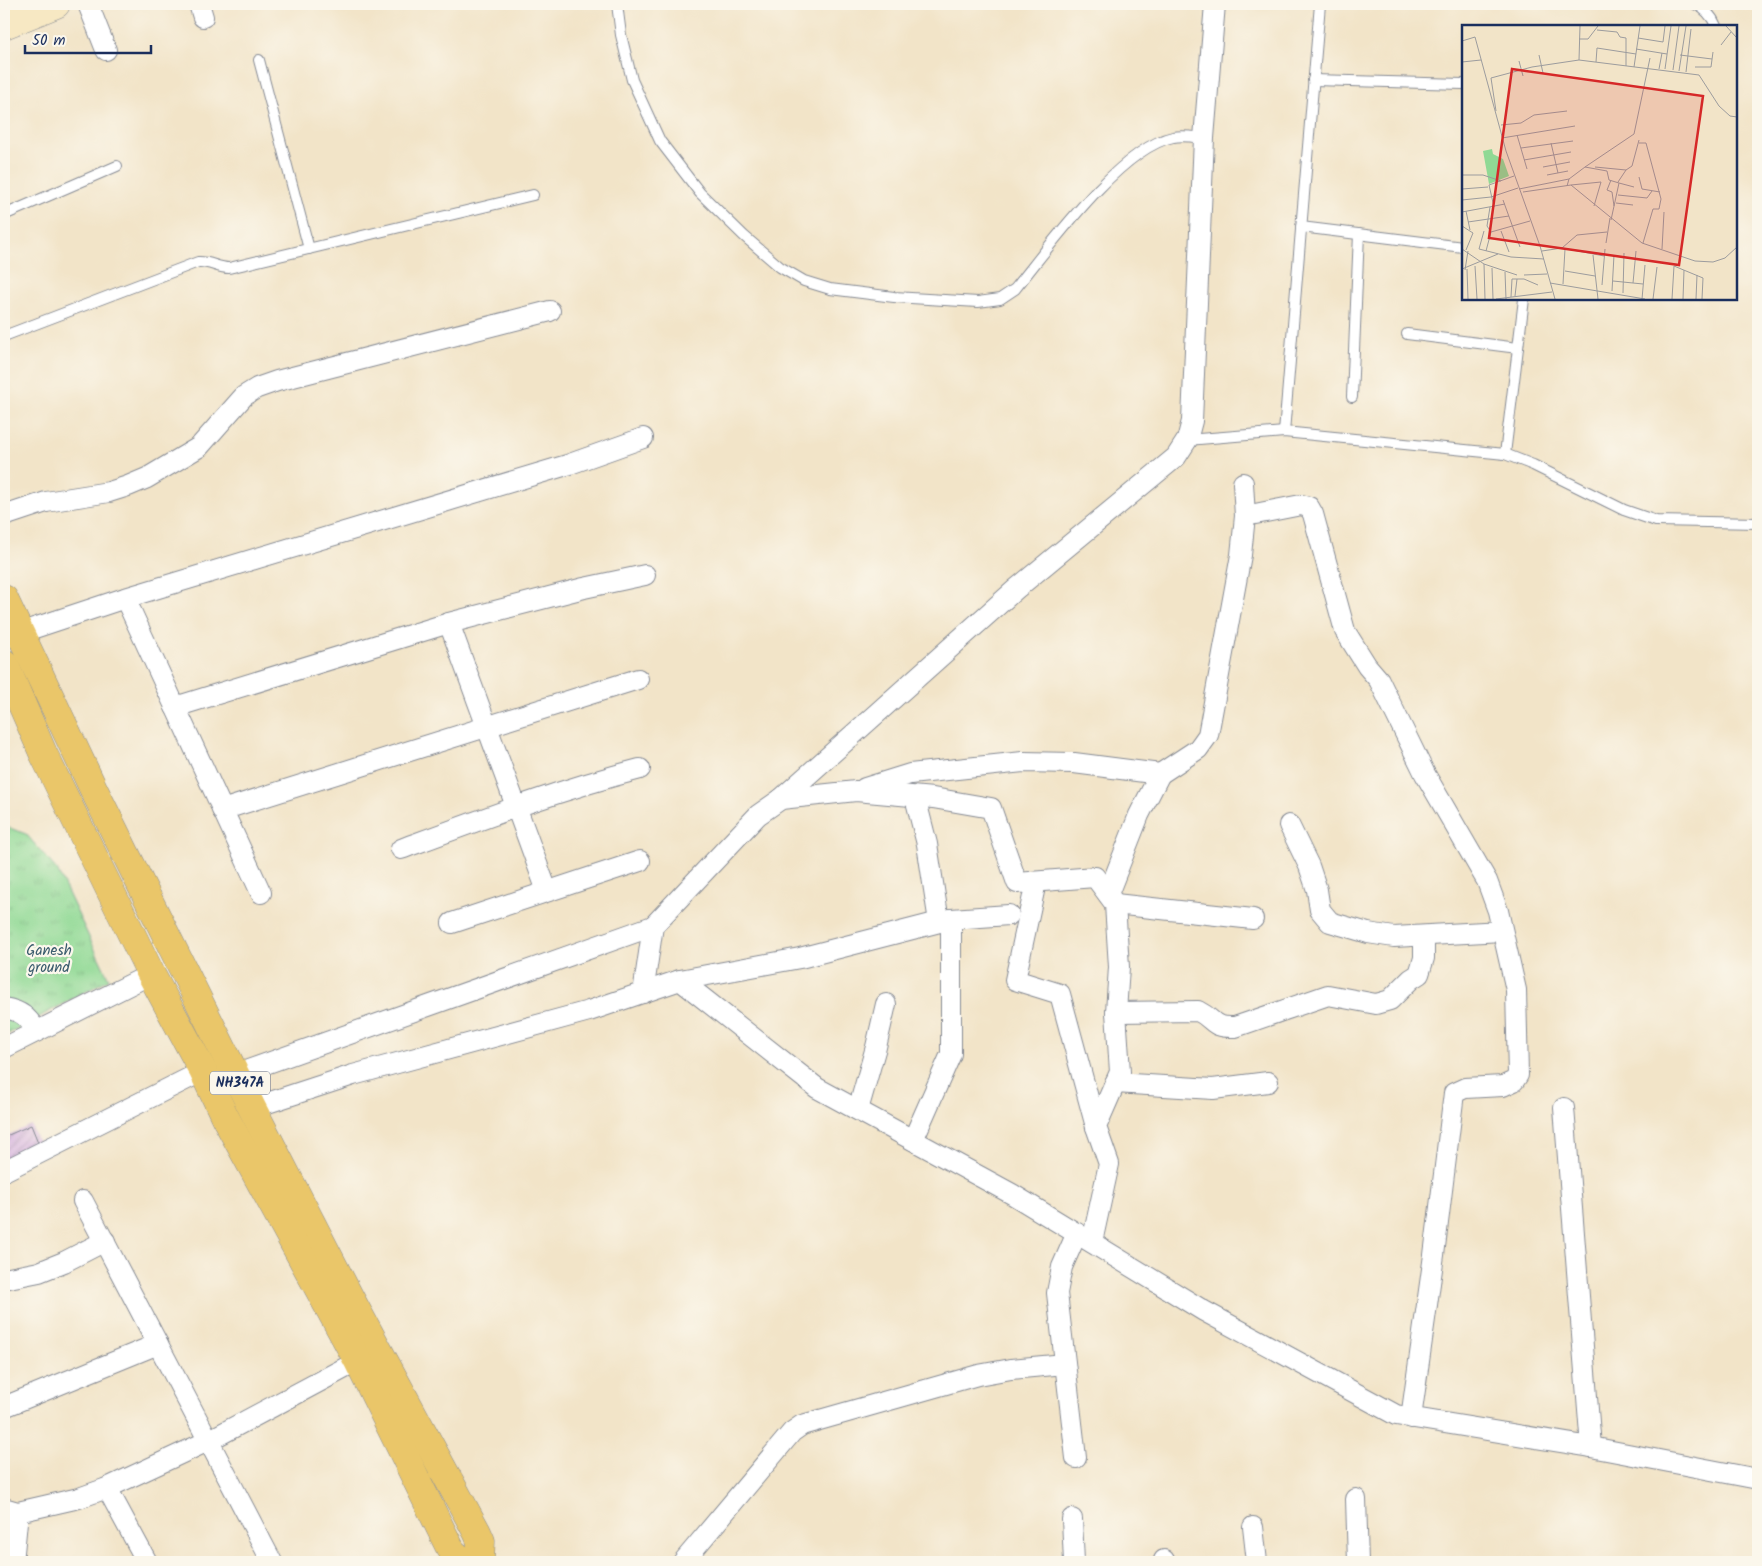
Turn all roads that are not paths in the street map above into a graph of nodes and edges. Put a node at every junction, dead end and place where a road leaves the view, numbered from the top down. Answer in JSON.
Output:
{"nodes":[{"id":1,"x":56,"y":4,"type":"edge"},
{"id":2,"x":88,"y":4,"type":"edge"},
{"id":3,"x":617,"y":4,"type":"edge"},
{"id":4,"x":1215,"y":4,"type":"edge"},
{"id":5,"x":1320,"y":4,"type":"edge"},
{"id":6,"x":1695,"y":4,"type":"edge"},
{"id":7,"x":4,"y":25,"type":"edge"},
{"id":8,"x":1716,"y":25,"type":"edge"},
{"id":9,"x":106,"y":50,"type":"dead end"},
{"id":10,"x":259,"y":60,"type":"dead end"},
{"id":11,"x":1313,"y":80,"type":"junction"},
{"id":12,"x":1462,"y":84,"type":"edge"},
{"id":13,"x":1204,"y":138,"type":"junction"},
{"id":14,"x":118,"y":166,"type":"dead end"},
{"id":15,"x":534,"y":195,"type":"dead end"},
{"id":16,"x":4,"y":215,"type":"edge"},
{"id":17,"x":1301,"y":227,"type":"junction"},
{"id":18,"x":1359,"y":234,"type":"junction"},
{"id":19,"x":1462,"y":247,"type":"edge"},
{"id":20,"x":309,"y":249,"type":"junction"},
{"id":21,"x":1524,"y":300,"type":"edge"},
{"id":22,"x":550,"y":311,"type":"dead end"},
{"id":23,"x":1407,"y":334,"type":"dead end"},
{"id":24,"x":4,"y":336,"type":"edge"},
{"id":25,"x":1518,"y":348,"type":"junction"},
{"id":26,"x":1352,"y":397,"type":"dead end"},
{"id":27,"x":1284,"y":432,"type":"junction"},
{"id":28,"x":643,"y":438,"type":"dead end"},
{"id":29,"x":1187,"y":440,"type":"junction"},
{"id":30,"x":1505,"y":454,"type":"junction"},
{"id":31,"x":1243,"y":483,"type":"dead end"},
{"id":32,"x":4,"y":516,"type":"edge"},
{"id":33,"x":1245,"y":516,"type":"junction"},
{"id":34,"x":1758,"y":523,"type":"edge"},
{"id":35,"x":645,"y":575,"type":"dead end"},
{"id":36,"x":125,"y":598,"type":"junction"},
{"id":37,"x":4,"y":599,"type":"edge"},
{"id":38,"x":449,"y":623,"type":"junction"},
{"id":39,"x":11,"y":635,"type":"edge"},
{"id":40,"x":4,"y":663,"type":"edge"},
{"id":41,"x":638,"y":679,"type":"dead end"},
{"id":42,"x":175,"y":707,"type":"junction"},
{"id":43,"x":487,"y":725,"type":"junction"},
{"id":44,"x":640,"y":769,"type":"dead end"},
{"id":45,"x":1160,"y":774,"type":"junction"},
{"id":46,"x":856,"y":791,"type":"junction"},
{"id":47,"x":915,"y":797,"type":"junction"},
{"id":48,"x":781,"y":799,"type":"junction"},
{"id":49,"x":517,"y":807,"type":"junction"},
{"id":50,"x":222,"y":810,"type":"junction"},
{"id":51,"x":1289,"y":825,"type":"dead end"},
{"id":52,"x":400,"y":849,"type":"dead end"},
{"id":53,"x":640,"y":861,"type":"dead end"},
{"id":54,"x":1036,"y":882,"type":"junction"},
{"id":55,"x":261,"y":892,"type":"dead end"},
{"id":56,"x":548,"y":892,"type":"junction"},
{"id":57,"x":1112,"y":899,"type":"junction"},
{"id":58,"x":1009,"y":915,"type":"dead end"},
{"id":59,"x":1253,"y":919,"type":"dead end"},
{"id":60,"x":945,"y":920,"type":"junction"},
{"id":61,"x":452,"y":923,"type":"dead end"},
{"id":62,"x":653,"y":926,"type":"junction"},
{"id":63,"x":1502,"y":931,"type":"junction"},
{"id":64,"x":1424,"y":936,"type":"junction"},
{"id":65,"x":151,"y":974,"type":"junction"},
{"id":66,"x":680,"y":980,"type":"junction"},
{"id":67,"x":643,"y":993,"type":"junction"},
{"id":68,"x":886,"y":1004,"type":"dead end"},
{"id":69,"x":4,"y":1008,"type":"edge"},
{"id":70,"x":1116,"y":1012,"type":"junction"},
{"id":71,"x":37,"y":1031,"type":"junction"},
{"id":72,"x":4,"y":1048,"type":"edge"},
{"id":73,"x":236,"y":1075,"type":"junction"},
{"id":74,"x":206,"y":1078,"type":"junction"},
{"id":75,"x":1268,"y":1082,"type":"dead end"},
{"id":76,"x":1115,"y":1084,"type":"junction"},
{"id":77,"x":252,"y":1108,"type":"junction"},
{"id":78,"x":1564,"y":1108,"type":"dead end"},
{"id":79,"x":858,"y":1110,"type":"junction"},
{"id":80,"x":1096,"y":1127,"type":"junction"},
{"id":81,"x":913,"y":1140,"type":"junction"},
{"id":82,"x":4,"y":1171,"type":"edge"},
{"id":83,"x":83,"y":1201,"type":"dead end"},
{"id":84,"x":1085,"y":1238,"type":"junction"},
{"id":85,"x":105,"y":1242,"type":"junction"},
{"id":86,"x":4,"y":1278,"type":"edge"},
{"id":87,"x":158,"y":1344,"type":"junction"},
{"id":88,"x":358,"y":1361,"type":"junction"},
{"id":89,"x":1065,"y":1364,"type":"junction"},
{"id":90,"x":4,"y":1407,"type":"edge"},
{"id":91,"x":1411,"y":1418,"type":"junction"},
{"id":92,"x":208,"y":1441,"type":"junction"},
{"id":93,"x":1591,"y":1447,"type":"junction"},
{"id":94,"x":1076,"y":1458,"type":"dead end"},
{"id":95,"x":1758,"y":1479,"type":"edge"},
{"id":96,"x":107,"y":1488,"type":"junction"},
{"id":97,"x":1356,"y":1499,"type":"dead end"},
{"id":98,"x":11,"y":1510,"type":"edge"},
{"id":99,"x":1072,"y":1519,"type":"dead end"},
{"id":100,"x":1253,"y":1527,"type":"dead end"},
{"id":101,"x":13,"y":1562,"type":"edge"},
{"id":102,"x":147,"y":1562,"type":"edge"},
{"id":103,"x":272,"y":1562,"type":"edge"},
{"id":104,"x":464,"y":1562,"type":"edge"},
{"id":105,"x":480,"y":1562,"type":"edge"},
{"id":106,"x":683,"y":1562,"type":"edge"},
{"id":107,"x":1074,"y":1562,"type":"edge"},
{"id":108,"x":1257,"y":1562,"type":"edge"},
{"id":109,"x":1358,"y":1562,"type":"edge"}],
"edges":[{"from":1,"to":7,"type":"street"},
{"from":2,"to":9,"type":"street"},
{"from":3,"to":13,"type":"lane"},
{"from":4,"to":13,"type":"street"},
{"from":5,"to":11,"type":"lane"},
{"from":6,"to":8,"type":"lane"},
{"from":10,"to":20,"type":"lane"},
{"from":11,"to":12,"type":"lane"},
{"from":11,"to":17,"type":"lane"},
{"from":13,"to":29,"type":"street"},
{"from":14,"to":16,"type":"lane"},
{"from":15,"to":20,"type":"lane"},
{"from":17,"to":18,"type":"lane"},
{"from":17,"to":27,"type":"lane"},
{"from":18,"to":19,"type":"lane"},
{"from":18,"to":26,"type":"lane"},
{"from":20,"to":24,"type":"lane"},
{"from":21,"to":25,"type":"lane"},
{"from":22,"to":32,"type":"street"},
{"from":23,"to":25,"type":"lane"},
{"from":25,"to":30,"type":"lane"},
{"from":27,"to":29,"type":"lane"},
{"from":27,"to":30,"type":"lane"},
{"from":28,"to":36,"type":"street"},
{"from":29,"to":48,"type":"street"},
{"from":30,"to":34,"type":"lane"},
{"from":31,"to":33,"type":"street"},
{"from":33,"to":45,"type":"street"},
{"from":33,"to":63,"type":"street"},
{"from":35,"to":38,"type":"street"},
{"from":36,"to":39,"type":"street"},
{"from":36,"to":42,"type":"street"},
{"from":37,"to":39,"type":"highway","number":"NH347A"},
{"from":38,"to":42,"type":"street"},
{"from":38,"to":43,"type":"street"},
{"from":39,"to":73,"type":"highway","number":"NH347A"},
{"from":40,"to":65,"type":"highway","number":"NH347A"},
{"from":41,"to":43,"type":"street"},
{"from":42,"to":50,"type":"street"},
{"from":43,"to":49,"type":"street"},
{"from":43,"to":50,"type":"street"},
{"from":44,"to":49,"type":"street"},
{"from":45,"to":46,"type":"street"},
{"from":45,"to":57,"type":"street"},
{"from":46,"to":47,"type":"street"},
{"from":46,"to":48,"type":"street"},
{"from":47,"to":54,"type":"street"},
{"from":47,"to":60,"type":"street"},
{"from":48,"to":62,"type":"street"},
{"from":49,"to":52,"type":"street"},
{"from":49,"to":56,"type":"street"},
{"from":50,"to":55,"type":"street"},
{"from":51,"to":64,"type":"street"},
{"from":53,"to":56,"type":"street"},
{"from":54,"to":57,"type":"street"},
{"from":54,"to":80,"type":"street"},
{"from":56,"to":61,"type":"street"},
{"from":57,"to":59,"type":"street"},
{"from":57,"to":70,"type":"street"},
{"from":58,"to":60,"type":"street"},
{"from":60,"to":66,"type":"street"},
{"from":60,"to":81,"type":"street"},
{"from":62,"to":67,"type":"street"},
{"from":62,"to":73,"type":"street"},
{"from":63,"to":64,"type":"street"},
{"from":63,"to":91,"type":"street"},
{"from":64,"to":70,"type":"street"},
{"from":65,"to":71,"type":"street"},
{"from":65,"to":74,"type":"highway","number":"NH347A"},
{"from":66,"to":67,"type":"street"},
{"from":66,"to":79,"type":"street"},
{"from":67,"to":77,"type":"street"},
{"from":68,"to":79,"type":"street"},
{"from":69,"to":71,"type":"street"},
{"from":70,"to":76,"type":"street"},
{"from":71,"to":72,"type":"street"},
{"from":73,"to":74,"type":"street"},
{"from":73,"to":77,"type":"highway","number":"NH347A"},
{"from":74,"to":82,"type":"street"},
{"from":74,"to":88,"type":"highway","number":"NH347A"},
{"from":75,"to":76,"type":"street"},
{"from":76,"to":80,"type":"street"},
{"from":77,"to":105,"type":"highway","number":"NH347A"},
{"from":78,"to":93,"type":"street"},
{"from":79,"to":81,"type":"street"},
{"from":80,"to":84,"type":"street"},
{"from":81,"to":84,"type":"street"},
{"from":83,"to":85,"type":"street"},
{"from":84,"to":89,"type":"street"},
{"from":84,"to":91,"type":"street"},
{"from":85,"to":86,"type":"street"},
{"from":85,"to":87,"type":"street"},
{"from":87,"to":90,"type":"street"},
{"from":87,"to":92,"type":"street"},
{"from":88,"to":92,"type":"street"},
{"from":88,"to":104,"type":"highway","number":"NH347A"},
{"from":89,"to":94,"type":"street"},
{"from":89,"to":106,"type":"street"},
{"from":91,"to":93,"type":"street"},
{"from":92,"to":96,"type":"street"},
{"from":92,"to":103,"type":"street"},
{"from":93,"to":95,"type":"street"},
{"from":96,"to":98,"type":"street"},
{"from":96,"to":102,"type":"street"},
{"from":97,"to":109,"type":"street"},
{"from":98,"to":101,"type":"street"},
{"from":99,"to":107,"type":"street"},
{"from":100,"to":108,"type":"street"}]}
